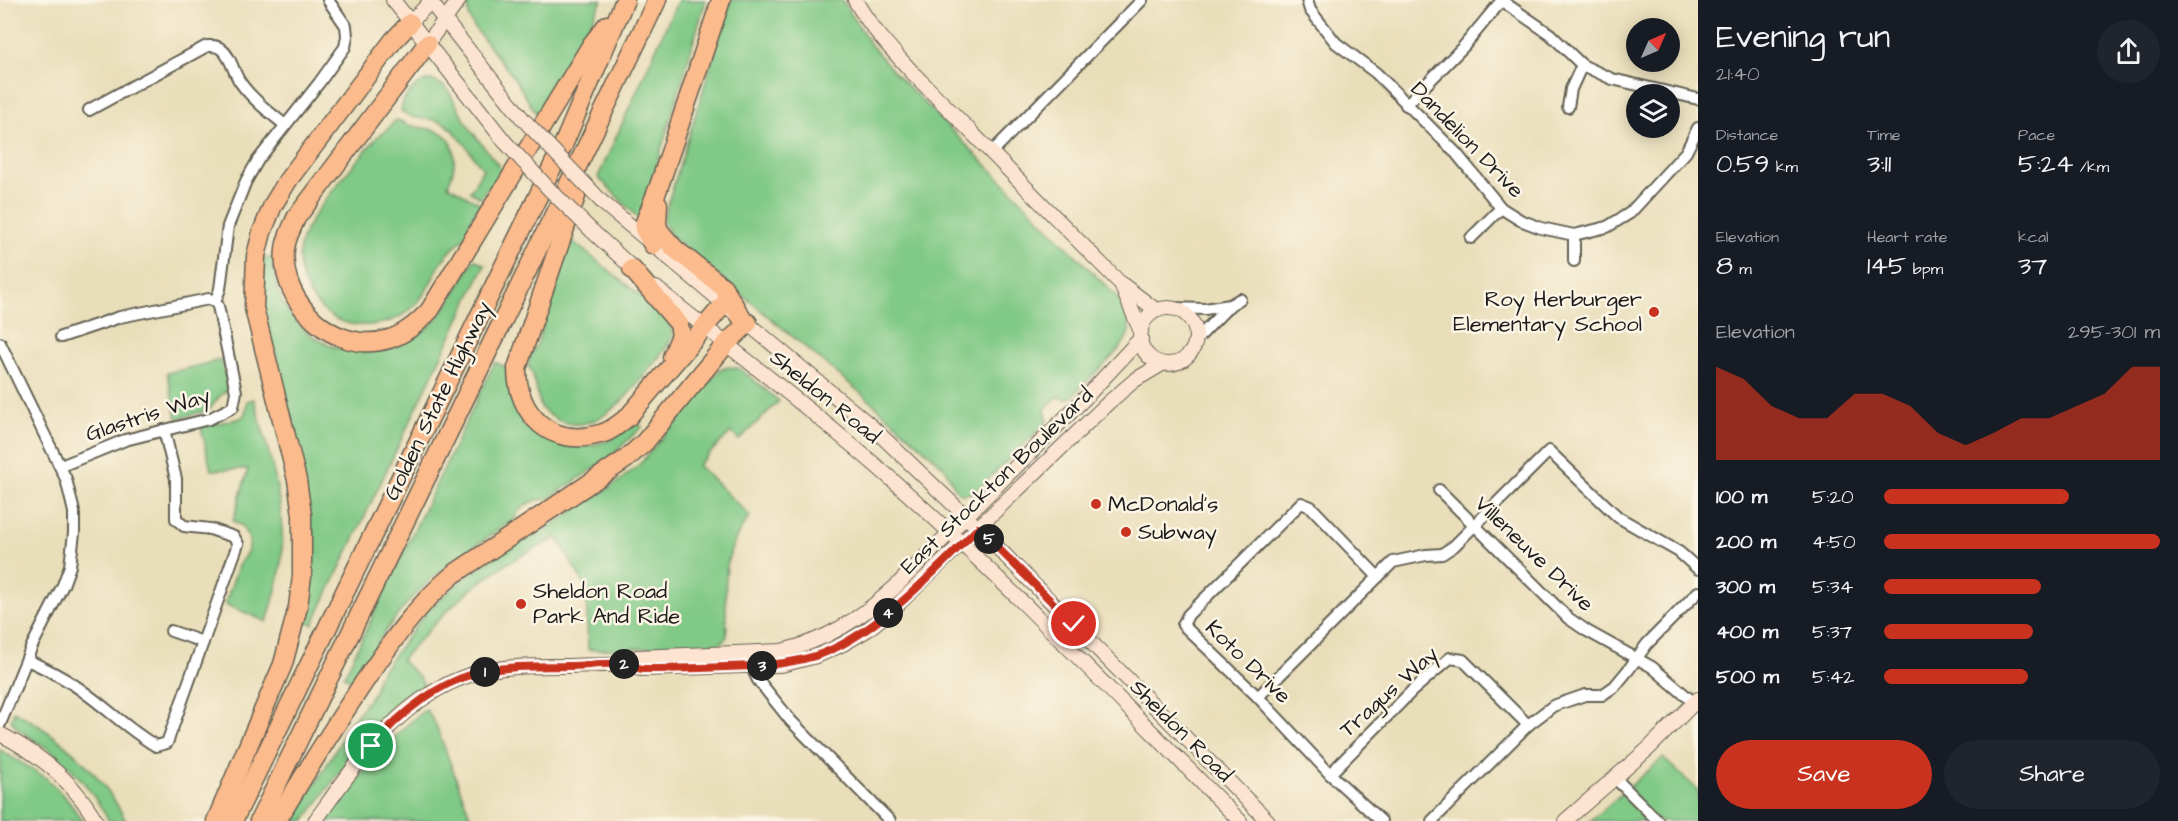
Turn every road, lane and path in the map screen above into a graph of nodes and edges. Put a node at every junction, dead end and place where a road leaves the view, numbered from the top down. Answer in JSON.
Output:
{"nodes":[{"id":1,"x":328,"y":0,"type":"edge"},
{"id":2,"x":393,"y":0,"type":"edge"},
{"id":3,"x":431,"y":0,"type":"edge"},
{"id":4,"x":459,"y":0,"type":"edge"},
{"id":5,"x":657,"y":0,"type":"edge"},
{"id":6,"x":721,"y":0,"type":"edge"},
{"id":7,"x":855,"y":0,"type":"edge"},
{"id":8,"x":1142,"y":0,"type":"edge"},
{"id":9,"x":1307,"y":0,"type":"edge"},
{"id":10,"x":1502,"y":0,"type":"edge"},
{"id":11,"x":624,"y":4,"type":"edge"},
{"id":12,"x":445,"y":20,"type":"junction"},
{"id":13,"x":410,"y":23,"type":"junction"},
{"id":14,"x":427,"y":44,"type":"junction"},
{"id":15,"x":1582,"y":65,"type":"junction"},
{"id":16,"x":1698,"y":99,"type":"edge"},
{"id":17,"x":608,"y":102,"type":"junction"},
{"id":18,"x":1406,"y":105,"type":"junction"},
{"id":19,"x":1568,"y":107,"type":"dead end"},
{"id":20,"x":89,"y":110,"type":"dead end"},
{"id":21,"x":285,"y":125,"type":"junction"},
{"id":22,"x":1698,"y":128,"type":"edge"},
{"id":23,"x":991,"y":153,"type":"junction"},
{"id":24,"x":659,"y":186,"type":"junction"},
{"id":25,"x":1501,"y":208,"type":"junction"},
{"id":26,"x":1574,"y":235,"type":"junction"},
{"id":27,"x":1471,"y":238,"type":"dead end"},
{"id":28,"x":653,"y":245,"type":"junction"},
{"id":29,"x":1574,"y":261,"type":"dead end"},
{"id":30,"x":632,"y":269,"type":"junction"},
{"id":31,"x":1119,"y":282,"type":"junction"},
{"id":32,"x":1240,"y":299,"type":"dead end"},
{"id":33,"x":215,"y":302,"type":"junction"},
{"id":34,"x":724,"y":304,"type":"junction"},
{"id":35,"x":1230,"y":305,"type":"junction"},
{"id":36,"x":1173,"y":308,"type":"junction"},
{"id":37,"x":1156,"y":310,"type":"junction"},
{"id":38,"x":744,"y":320,"type":"junction"},
{"id":39,"x":703,"y":326,"type":"junction"},
{"id":40,"x":1141,"y":335,"type":"junction"},
{"id":41,"x":61,"y":337,"type":"dead end"},
{"id":42,"x":1196,"y":340,"type":"junction"},
{"id":43,"x":0,"y":343,"type":"edge"},
{"id":44,"x":726,"y":344,"type":"junction"},
{"id":45,"x":1162,"y":364,"type":"junction"},
{"id":46,"x":665,"y":372,"type":"junction"},
{"id":47,"x":1085,"y":398,"type":"junction"},
{"id":48,"x":165,"y":430,"type":"junction"},
{"id":49,"x":61,"y":466,"type":"junction"},
{"id":50,"x":1029,"y":479,"type":"junction"},
{"id":51,"x":1439,"y":490,"type":"dead end"},
{"id":52,"x":965,"y":516,"type":"junction"},
{"id":53,"x":1475,"y":526,"type":"junction"},
{"id":54,"x":978,"y":528,"type":"junction"},
{"id":55,"x":949,"y":532,"type":"junction"},
{"id":56,"x":962,"y":544,"type":"junction"},
{"id":57,"x":1698,"y":569,"type":"edge"},
{"id":58,"x":1378,"y":577,"type":"junction"},
{"id":59,"x":1698,"y":592,"type":"edge"},
{"id":60,"x":171,"y":631,"type":"dead end"},
{"id":61,"x":203,"y":642,"type":"junction"},
{"id":62,"x":1637,"y":658,"type":"junction"},
{"id":63,"x":27,"y":660,"type":"junction"},
{"id":64,"x":748,"y":660,"type":"junction"},
{"id":65,"x":1258,"y":697,"type":"junction"},
{"id":66,"x":1697,"y":702,"type":"edge"},
{"id":67,"x":0,"y":724,"type":"edge"},
{"id":68,"x":1527,"y":725,"type":"junction"},
{"id":69,"x":0,"y":734,"type":"edge"},
{"id":70,"x":1330,"y":774,"type":"junction"},
{"id":71,"x":1615,"y":778,"type":"junction"},
{"id":72,"x":96,"y":821,"type":"edge"},
{"id":73,"x":216,"y":821,"type":"edge"},
{"id":74,"x":233,"y":821,"type":"edge"},
{"id":75,"x":259,"y":821,"type":"edge"},
{"id":76,"x":277,"y":821,"type":"edge"},
{"id":77,"x":315,"y":821,"type":"edge"},
{"id":78,"x":890,"y":821,"type":"edge"},
{"id":79,"x":1240,"y":821,"type":"edge"},
{"id":80,"x":1268,"y":821,"type":"edge"},
{"id":81,"x":1381,"y":821,"type":"edge"},
{"id":82,"x":1432,"y":821,"type":"edge"},
{"id":83,"x":1565,"y":821,"type":"edge"},
{"id":84,"x":1658,"y":821,"type":"edge"}],
"edges":[{"from":1,"to":21,"type":"street"},
{"from":2,"to":13,"type":"main road","name":"Sheldon Road"},
{"from":3,"to":12,"type":"main road","name":"Sheldon Road"},
{"from":3,"to":13,"type":"main road"},
{"from":4,"to":12,"type":"main road"},
{"from":5,"to":17,"type":"highway","name":"Golden State Highway"},
{"from":6,"to":24,"type":"highway"},
{"from":7,"to":23,"type":"main road"},
{"from":8,"to":23,"type":"street"},
{"from":9,"to":18,"type":"street","name":"Dandelion Drive"},
{"from":10,"to":15,"type":"street"},
{"from":10,"to":18,"type":"street"},
{"from":11,"to":14,"type":"highway"},
{"from":11,"to":74,"type":"highway","name":"Golden State Highway"},
{"from":12,"to":14,"type":"main road"},
{"from":12,"to":28,"type":"main road","name":"Sheldon Road","bridge":true},
{"from":13,"to":14,"type":"main road","name":"Sheldon Road"},
{"from":13,"to":73,"type":"highway"},
{"from":14,"to":30,"type":"main road","name":"Sheldon Road","bridge":true},
{"from":15,"to":16,"type":"street"},
{"from":15,"to":19,"type":"street"},
{"from":17,"to":46,"type":"highway"},
{"from":17,"to":75,"type":"highway","name":"Golden State Highway"},
{"from":18,"to":25,"type":"street","name":"Dandelion Drive"},
{"from":20,"to":21,"type":"street"},
{"from":21,"to":33,"type":"street"},
{"from":22,"to":26,"type":"street","name":"Dandelion Drive"},
{"from":23,"to":31,"type":"main road"},
{"from":24,"to":28,"type":"highway"},
{"from":24,"to":38,"type":"highway"},
{"from":25,"to":26,"type":"street","name":"Dandelion Drive"},
{"from":25,"to":27,"type":"street"},
{"from":26,"to":29,"type":"street"},
{"from":28,"to":34,"type":"main road","name":"Sheldon Road"},
{"from":30,"to":39,"type":"main road","name":"Sheldon Road"},
{"from":30,"to":46,"type":"highway"},
{"from":31,"to":37,"type":"main road"},
{"from":31,"to":40,"type":"main road"},
{"from":32,"to":35,"type":"street"},
{"from":33,"to":41,"type":"street"},
{"from":33,"to":48,"type":"street","name":"Glastris Way"},
{"from":34,"to":38,"type":"main road","name":"Sheldon Road"},
{"from":34,"to":39,"type":"highway"},
{"from":35,"to":36,"type":"street"},
{"from":35,"to":42,"type":"street"},
{"from":36,"to":37,"type":"main road"},
{"from":36,"to":42,"type":"main road"},
{"from":37,"to":40,"type":"main road"},
{"from":38,"to":44,"type":"highway"},
{"from":38,"to":52,"type":"main road","name":"Sheldon Road"},
{"from":39,"to":44,"type":"main road","name":"Sheldon Road"},
{"from":39,"to":46,"type":"highway"},
{"from":40,"to":45,"type":"main road"},
{"from":40,"to":47,"type":"main road","name":"East Stockton Boulevard"},
{"from":42,"to":45,"type":"main road"},
{"from":43,"to":49,"type":"street"},
{"from":44,"to":55,"type":"main road","name":"Sheldon Road"},
{"from":44,"to":76,"type":"highway"},
{"from":45,"to":50,"type":"main road","name":"East Stockton Boulevard"},
{"from":47,"to":50,"type":"main road"},
{"from":47,"to":52,"type":"main road","name":"East Stockton Boulevard"},
{"from":48,"to":49,"type":"street","name":"Glastris Way"},
{"from":48,"to":61,"type":"street"},
{"from":49,"to":63,"type":"street"},
{"from":50,"to":54,"type":"main road","name":"East Stockton Boulevard"},
{"from":51,"to":53,"type":"street","name":"Villeneuve Drive"},
{"from":52,"to":54,"type":"main road","name":"Sheldon Road"},
{"from":52,"to":55,"type":"main road","name":"East Stockton Boulevard"},
{"from":53,"to":57,"type":"street"},
{"from":53,"to":58,"type":"street"},
{"from":53,"to":62,"type":"street","name":"Villeneuve Drive"},
{"from":54,"to":56,"type":"main road","name":"East Stockton Boulevard"},
{"from":54,"to":80,"type":"main road","name":"Sheldon Road"},
{"from":55,"to":56,"type":"main road","name":"Sheldon Road"},
{"from":55,"to":64,"type":"main road","name":"East Stockton Boulevard"},
{"from":56,"to":64,"type":"main road","name":"East Stockton Boulevard"},
{"from":56,"to":79,"type":"main road","name":"Sheldon Road"},
{"from":58,"to":65,"type":"street"},
{"from":58,"to":65,"type":"street","name":"Koto Drive"},
{"from":59,"to":62,"type":"street"},
{"from":60,"to":61,"type":"street"},
{"from":61,"to":63,"type":"street"},
{"from":62,"to":66,"type":"street","name":"Villeneuve Drive"},
{"from":62,"to":68,"type":"street"},
{"from":63,"to":67,"type":"street"},
{"from":64,"to":77,"type":"main road","name":"East Stockton Boulevard"},
{"from":64,"to":78,"type":"street"},
{"from":65,"to":70,"type":"street","name":"Koto Drive"},
{"from":66,"to":71,"type":"main road"},
{"from":68,"to":70,"type":"street","name":"Tragus Way"},
{"from":68,"to":82,"type":"street"},
{"from":69,"to":72,"type":"main road"},
{"from":70,"to":81,"type":"street","name":"Koto Drive"},
{"from":71,"to":83,"type":"main road"},
{"from":71,"to":84,"type":"street"}]}
